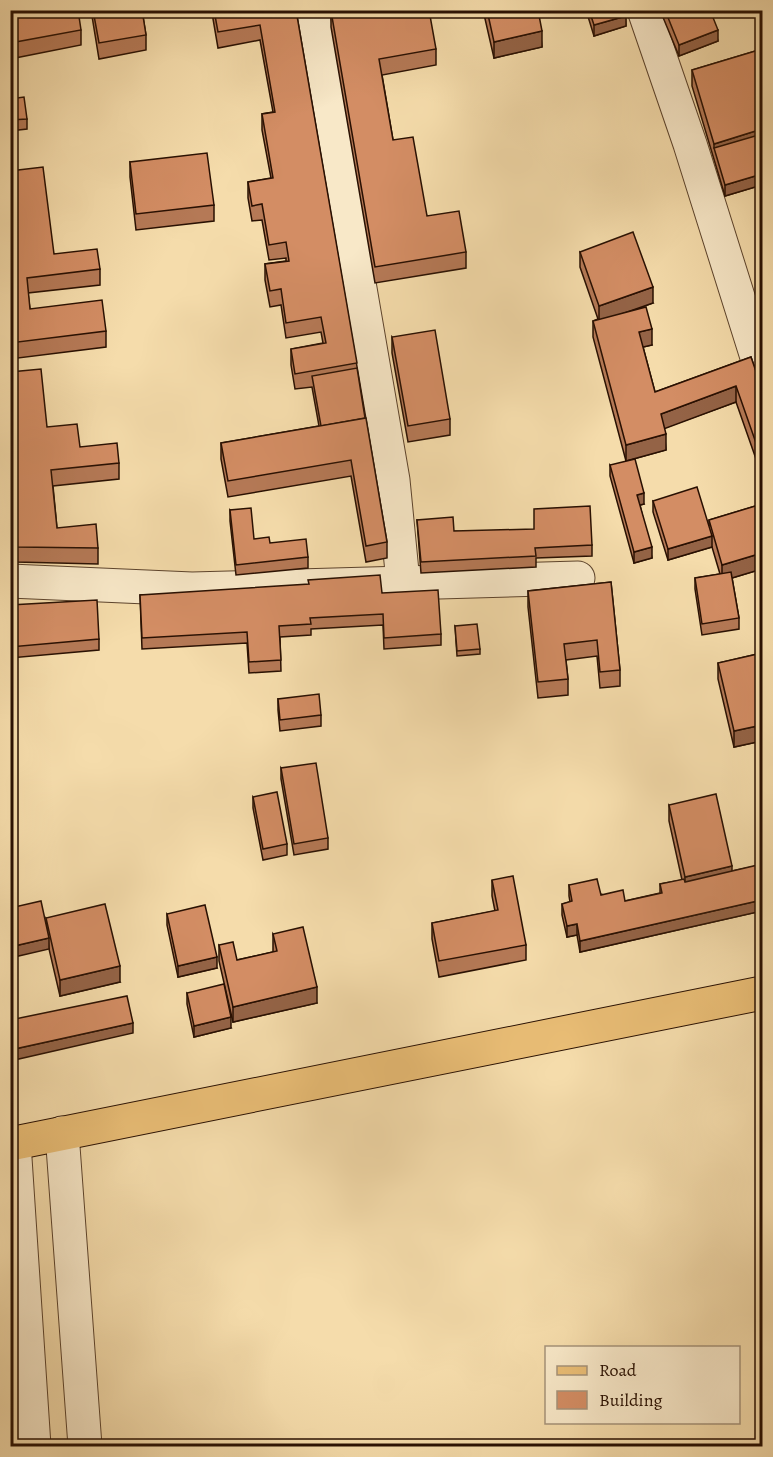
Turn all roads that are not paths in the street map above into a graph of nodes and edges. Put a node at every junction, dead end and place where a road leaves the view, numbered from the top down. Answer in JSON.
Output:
{"nodes":[{"id":1,"x":312,"y":10,"type":"edge"},
{"id":2,"x":644,"y":10,"type":"edge"},
{"id":3,"x":762,"y":373,"type":"edge"},
{"id":4,"x":578,"y":578,"type":"dead end"},
{"id":5,"x":10,"y":581,"type":"edge"},
{"id":6,"x":403,"y":582,"type":"junction"},
{"id":7,"x":762,"y":993,"type":"edge"},
{"id":8,"x":62,"y":1133,"type":"junction"},
{"id":9,"x":12,"y":1144,"type":"edge"},
{"id":10,"x":17,"y":1285,"type":"edge"},
{"id":11,"x":34,"y":1446,"type":"edge"},
{"id":12,"x":85,"y":1446,"type":"edge"}],
"edges":[{"from":1,"to":6,"type":"street"},
{"from":2,"to":3,"type":"street"},
{"from":4,"to":6,"type":"street"},
{"from":5,"to":6,"type":"street"},
{"from":7,"to":8,"type":"main road"},
{"from":8,"to":9,"type":"main road"},
{"from":8,"to":12,"type":"street"},
{"from":9,"to":10,"type":"street"},
{"from":10,"to":11,"type":"street"}]}
